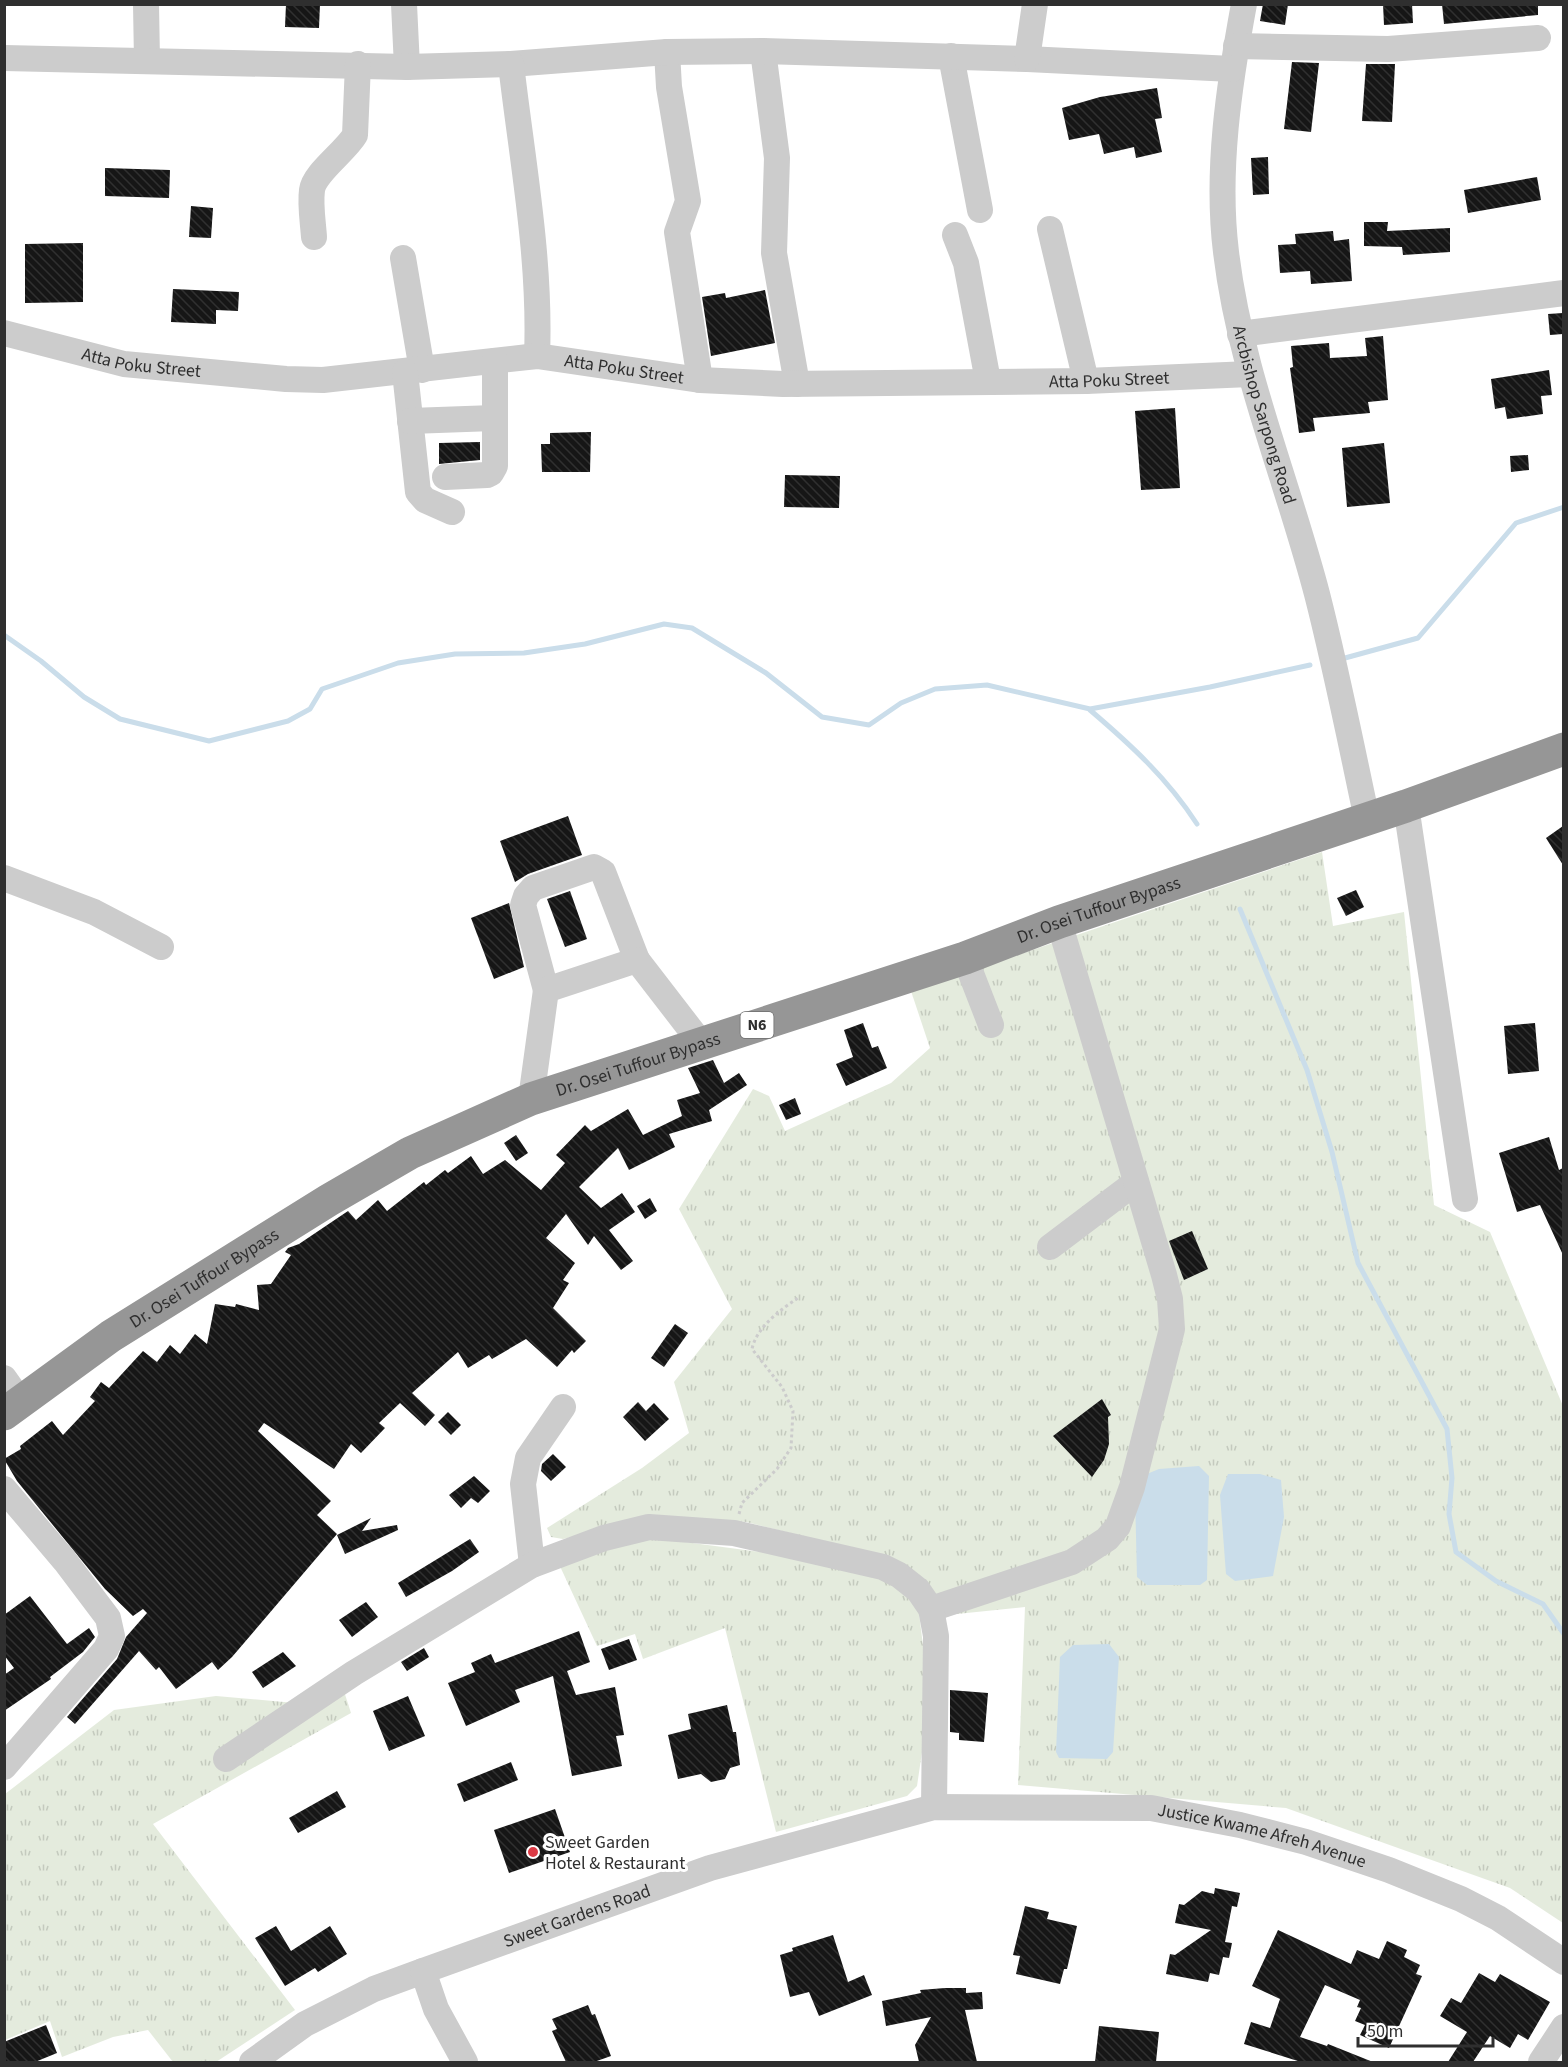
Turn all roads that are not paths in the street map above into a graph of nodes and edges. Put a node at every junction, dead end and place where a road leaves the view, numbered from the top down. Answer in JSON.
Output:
{"nodes":[{"id":1,"x":146,"y":4,"type":"edge"},
{"id":2,"x":404,"y":4,"type":"edge"},
{"id":3,"x":1035,"y":4,"type":"edge"},
{"id":4,"x":1244,"y":4,"type":"edge"},
{"id":5,"x":1538,"y":38,"type":"dead end"},
{"id":6,"x":763,"y":51,"type":"junction"},
{"id":7,"x":667,"y":52,"type":"junction"},
{"id":8,"x":951,"y":56,"type":"junction"},
{"id":9,"x":1234,"y":57,"type":"junction"},
{"id":10,"x":4,"y":58,"type":"edge"},
{"id":11,"x":1027,"y":59,"type":"junction"},
{"id":12,"x":147,"y":61,"type":"junction"},
{"id":13,"x":358,"y":64,"type":"junction"},
{"id":14,"x":511,"y":64,"type":"junction"},
{"id":15,"x":407,"y":67,"type":"junction"},
{"id":16,"x":980,"y":210,"type":"dead end"},
{"id":17,"x":1050,"y":230,"type":"dead end"},
{"id":18,"x":955,"y":236,"type":"dead end"},
{"id":19,"x":314,"y":237,"type":"dead end"},
{"id":20,"x":403,"y":258,"type":"dead end"},
{"id":21,"x":1563,"y":293,"type":"edge"},
{"id":22,"x":4,"y":333,"type":"edge"},
{"id":23,"x":1240,"y":334,"type":"junction"},
{"id":24,"x":537,"y":356,"type":"junction"},
{"id":25,"x":495,"y":361,"type":"junction"},
{"id":26,"x":413,"y":371,"type":"junction"},
{"id":27,"x":1250,"y":374,"type":"junction"},
{"id":28,"x":700,"y":380,"type":"junction"},
{"id":29,"x":988,"y":381,"type":"junction"},
{"id":30,"x":1086,"y":381,"type":"junction"},
{"id":31,"x":797,"y":384,"type":"junction"},
{"id":32,"x":494,"y":418,"type":"junction"},
{"id":33,"x":410,"y":421,"type":"junction"},
{"id":34,"x":446,"y":477,"type":"dead end"},
{"id":35,"x":452,"y":512,"type":"dead end"},
{"id":36,"x":1563,"y":749,"type":"edge"},
{"id":37,"x":1406,"y":806,"type":"junction"},
{"id":38,"x":1367,"y":819,"type":"junction"},
{"id":39,"x":4,"y":878,"type":"edge"},
{"id":40,"x":1059,"y":922,"type":"junction"},
{"id":41,"x":161,"y":947,"type":"dead end"},
{"id":42,"x":965,"y":958,"type":"junction"},
{"id":43,"x":637,"y":960,"type":"junction"},
{"id":44,"x":546,"y":990,"type":"junction"},
{"id":45,"x":991,"y":1025,"type":"dead end"},
{"id":46,"x":701,"y":1043,"type":"junction"},
{"id":47,"x":531,"y":1099,"type":"junction"},
{"id":48,"x":1136,"y":1182,"type":"junction"},
{"id":49,"x":1465,"y":1199,"type":"dead end"},
{"id":50,"x":1050,"y":1247,"type":"dead end"},
{"id":51,"x":10,"y":1398,"type":"edge"},
{"id":52,"x":563,"y":1407,"type":"dead end"},
{"id":53,"x":4,"y":1489,"type":"edge"},
{"id":54,"x":532,"y":1565,"type":"junction"},
{"id":55,"x":931,"y":1609,"type":"junction"},
{"id":56,"x":226,"y":1759,"type":"dead end"},
{"id":57,"x":4,"y":1767,"type":"edge"},
{"id":58,"x":934,"y":1807,"type":"junction"},
{"id":59,"x":1563,"y":1962,"type":"edge"},
{"id":60,"x":423,"y":1971,"type":"junction"},
{"id":61,"x":1563,"y":2027,"type":"edge"},
{"id":62,"x":252,"y":2062,"type":"edge"},
{"id":63,"x":465,"y":2062,"type":"edge"},
{"id":64,"x":1541,"y":2062,"type":"edge"}],
"edges":[{"from":1,"to":12,"type":"street"},
{"from":2,"to":15,"type":"street"},
{"from":3,"to":11,"type":"street"},
{"from":4,"to":9,"type":"street","name":"Arcbishop Sarpong Road"},
{"from":5,"to":9,"type":"street"},
{"from":6,"to":7,"type":"street"},
{"from":6,"to":8,"type":"street"},
{"from":6,"to":31,"type":"street"},
{"from":7,"to":14,"type":"street"},
{"from":7,"to":28,"type":"street"},
{"from":8,"to":11,"type":"street"},
{"from":8,"to":16,"type":"street"},
{"from":9,"to":11,"type":"street"},
{"from":9,"to":23,"type":"street","name":"Arcbishop Sarpong Road"},
{"from":10,"to":12,"type":"street"},
{"from":12,"to":13,"type":"street"},
{"from":13,"to":15,"type":"street"},
{"from":13,"to":19,"type":"street"},
{"from":14,"to":15,"type":"street"},
{"from":14,"to":24,"type":"street"},
{"from":17,"to":30,"type":"street"},
{"from":18,"to":29,"type":"street"},
{"from":20,"to":26,"type":"street"},
{"from":21,"to":23,"type":"street"},
{"from":22,"to":26,"type":"street","name":"Atta Poku Street"},
{"from":23,"to":27,"type":"street","name":"Arcbishop Sarpong Road"},
{"from":24,"to":25,"type":"street","name":"Atta Poku Street"},
{"from":24,"to":28,"type":"street","name":"Atta Poku Street"},
{"from":25,"to":26,"type":"street","name":"Atta Poku Street"},
{"from":25,"to":32,"type":"street"},
{"from":26,"to":33,"type":"street"},
{"from":27,"to":30,"type":"street","name":"Atta Poku Street"},
{"from":27,"to":38,"type":"street","name":"Arcbishop Sarpong Road"},
{"from":28,"to":31,"type":"street","name":"Atta Poku Street"},
{"from":29,"to":30,"type":"street","name":"Atta Poku Street"},
{"from":29,"to":31,"type":"street","name":"Atta Poku Street"},
{"from":32,"to":33,"type":"street"},
{"from":32,"to":34,"type":"street"},
{"from":33,"to":35,"type":"street"},
{"from":36,"to":37,"type":"highway","name":"Dr. Osei Tuffour Bypass","number":"N6"},
{"from":37,"to":38,"type":"highway","name":"Dr. Osei Tuffour Bypass","number":"N6"},
{"from":37,"to":49,"type":"street"},
{"from":38,"to":40,"type":"highway","name":"Dr. Osei Tuffour Bypass","number":"N6"},
{"from":39,"to":41,"type":"street"},
{"from":40,"to":42,"type":"highway","name":"Dr. Osei Tuffour Bypass","number":"N6"},
{"from":40,"to":48,"type":"street"},
{"from":42,"to":45,"type":"street"},
{"from":42,"to":46,"type":"highway","name":"Dr. Osei Tuffour Bypass","number":"N6"},
{"from":43,"to":44,"type":"street"},
{"from":43,"to":44,"type":"street"},
{"from":43,"to":46,"type":"street"},
{"from":44,"to":47,"type":"street"},
{"from":46,"to":47,"type":"highway","name":"Dr. Osei Tuffour Bypass","number":"N6"},
{"from":47,"to":51,"type":"highway","name":"Dr. Osei Tuffour Bypass","number":"N6"},
{"from":48,"to":50,"type":"street"},
{"from":48,"to":55,"type":"street"},
{"from":52,"to":54,"type":"street"},
{"from":53,"to":57,"type":"street"},
{"from":54,"to":55,"type":"street"},
{"from":54,"to":56,"type":"street"},
{"from":55,"to":58,"type":"street"},
{"from":58,"to":59,"type":"street","name":"Justice Kwame Afreh Avenue"},
{"from":58,"to":60,"type":"street","name":"Sweet Gardens Road"},
{"from":60,"to":62,"type":"street","name":"Sweet Gardens Road"},
{"from":60,"to":63,"type":"street"},
{"from":61,"to":64,"type":"street"}]}
